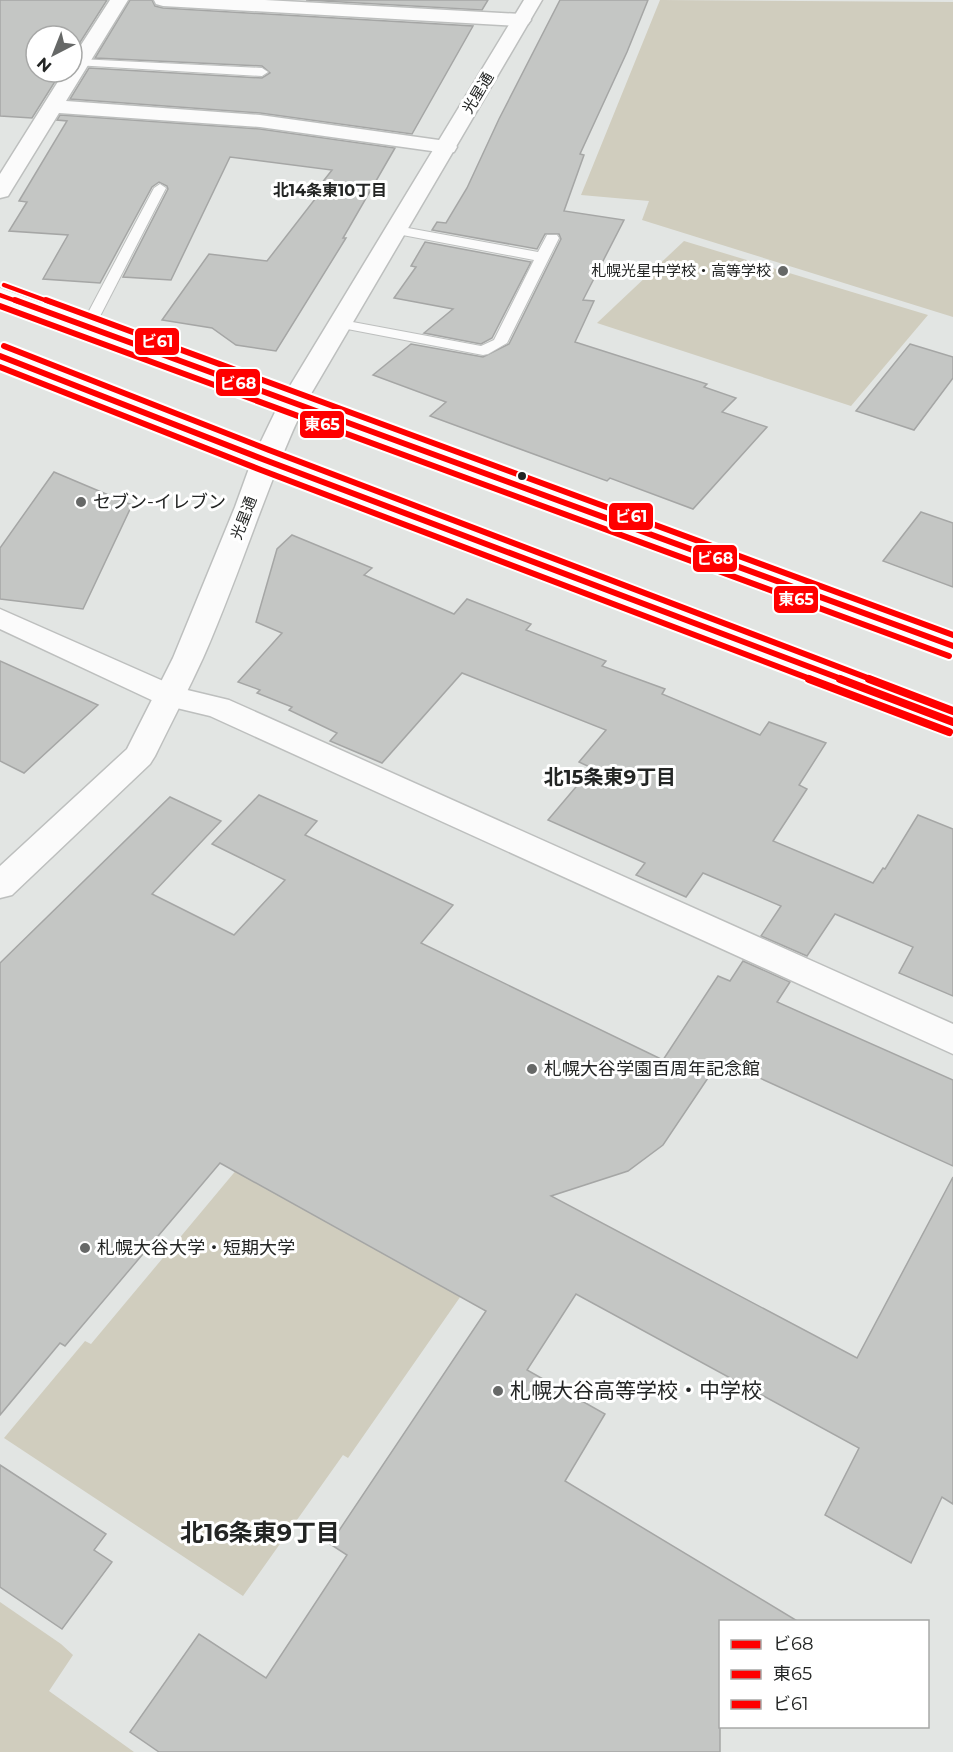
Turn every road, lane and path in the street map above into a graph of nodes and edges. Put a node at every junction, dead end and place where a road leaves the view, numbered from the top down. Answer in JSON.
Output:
{"nodes":[{"id":1,"x":119,"y":0,"type":"edge"},
{"id":2,"x":163,"y":0,"type":"edge"},
{"id":3,"x":373,"y":6,"type":"edge"},
{"id":4,"x":527,"y":10,"type":"edge"},
{"id":5,"x":84,"y":55,"type":"edge"},
{"id":6,"x":84,"y":63,"type":"edge"},
{"id":7,"x":262,"y":72,"type":"dead end"},
{"id":8,"x":66,"y":84,"type":"edge"},
{"id":9,"x":53,"y":106,"type":"junction"},
{"id":10,"x":446,"y":147,"type":"junction"},
{"id":11,"x":160,"y":188,"type":"dead end"},
{"id":12,"x":0,"y":191,"type":"edge"},
{"id":13,"x":397,"y":231,"type":"junction"},
{"id":14,"x":552,"y":238,"type":"dead end"},
{"id":15,"x":542,"y":257,"type":"junction"},
{"id":16,"x":0,"y":296,"type":"edge"},
{"id":17,"x":342,"y":324,"type":"junction"},
{"id":18,"x":87,"y":328,"type":"junction"},
{"id":19,"x":0,"y":356,"type":"edge"},
{"id":20,"x":292,"y":404,"type":"junction"},
{"id":21,"x":265,"y":460,"type":"junction"},
{"id":22,"x":0,"y":618,"type":"edge"},
{"id":23,"x":953,"y":646,"type":"edge"},
{"id":24,"x":171,"y":697,"type":"junction"},
{"id":25,"x":953,"y":722,"type":"edge"},
{"id":26,"x":0,"y":886,"type":"edge"},
{"id":27,"x":953,"y":1040,"type":"edge"}],
"edges":[{"from":1,"to":5,"type":"street"},
{"from":2,"to":3,"type":"street"},
{"from":3,"to":4,"type":"street"},
{"from":4,"to":10,"type":"street","name":"光星通"},
{"from":6,"to":7,"type":"lane"},
{"from":8,"to":9,"type":"street"},
{"from":9,"to":10,"type":"street"},
{"from":9,"to":12,"type":"street"},
{"from":10,"to":13,"type":"street","name":"光星通"},
{"from":11,"to":18,"type":"lane"},
{"from":13,"to":15,"type":"lane"},
{"from":13,"to":17,"type":"street","name":"光星通"},
{"from":14,"to":15,"type":"lane"},
{"from":15,"to":17,"type":"lane"},
{"from":16,"to":18,"type":"street"},
{"from":17,"to":20,"type":"street","name":"光星通"},
{"from":18,"to":20,"type":"street"},
{"from":19,"to":21,"type":"street"},
{"from":20,"to":21,"type":"street","name":"光星通"},
{"from":20,"to":23,"type":"street"},
{"from":21,"to":24,"type":"street","name":"光星通"},
{"from":21,"to":25,"type":"street"},
{"from":22,"to":24,"type":"street"},
{"from":24,"to":26,"type":"street","name":"光星通"},
{"from":24,"to":27,"type":"street"}]}
